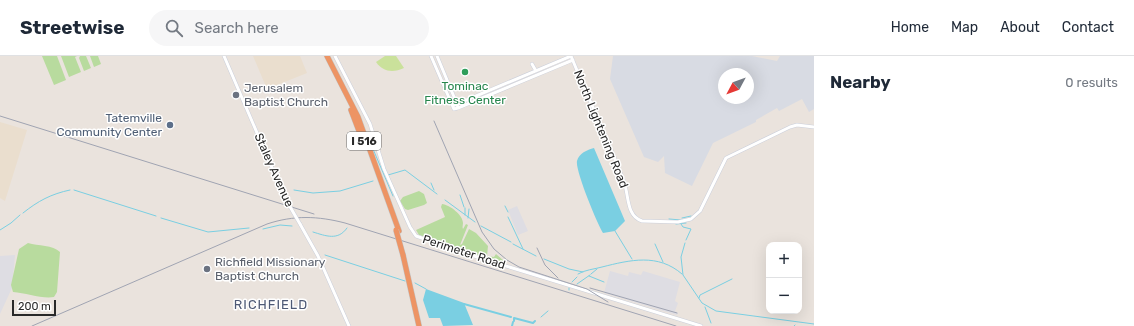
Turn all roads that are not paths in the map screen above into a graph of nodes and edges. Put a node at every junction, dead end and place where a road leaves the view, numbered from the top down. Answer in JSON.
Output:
{"nodes":[{"id":1,"x":224,"y":56,"type":"edge"},
{"id":2,"x":324,"y":56,"type":"edge"},
{"id":3,"x":327,"y":56,"type":"edge"},
{"id":4,"x":335,"y":56,"type":"edge"},
{"id":5,"x":437,"y":56,"type":"edge"},
{"id":6,"x":432,"y":57,"type":"edge"},
{"id":7,"x":572,"y":57,"type":"edge"},
{"id":8,"x":440,"y":62,"type":"junction"},
{"id":9,"x":435,"y":63,"type":"junction"},
{"id":10,"x":559,"y":63,"type":"junction"},
{"id":11,"x":532,"y":64,"type":"dead end"},
{"id":12,"x":536,"y":71,"type":"junction"},
{"id":13,"x":457,"y":105,"type":"junction"},
{"id":14,"x":814,"y":127,"type":"edge"},
{"id":15,"x":397,"y":230,"type":"junction"},
{"id":16,"x":404,"y":256,"type":"junction"},
{"id":17,"x":349,"y":326,"type":"edge"},
{"id":18,"x":419,"y":326,"type":"edge"},
{"id":19,"x":422,"y":326,"type":"edge"},
{"id":20,"x":701,"y":326,"type":"edge"}],
"edges":[{"from":1,"to":17,"type":"street","name":"Staley Avenue","bridge":true},
{"from":2,"to":15,"type":"highway","number":"I 516"},
{"from":3,"to":15,"type":"highway","number":"I 516"},
{"from":4,"to":20,"type":"street","name":"Perimeter Road"},
{"from":5,"to":6,"type":"street"},
{"from":5,"to":8,"type":"street"},
{"from":6,"to":9,"type":"street"},
{"from":7,"to":10,"type":"street"},
{"from":7,"to":14,"type":"street","name":"North Lightening Road"},
{"from":8,"to":9,"type":"street"},
{"from":8,"to":13,"type":"street"},
{"from":9,"to":13,"type":"street"},
{"from":10,"to":12,"type":"street"},
{"from":10,"to":13,"type":"street"},
{"from":11,"to":12,"type":"street"},
{"from":12,"to":13,"type":"street"},
{"from":15,"to":16,"type":"highway","number":"I 516","bridge":true},
{"from":16,"to":18,"type":"highway","number":"I 516"},
{"from":16,"to":19,"type":"highway","number":"I 516"}]}
